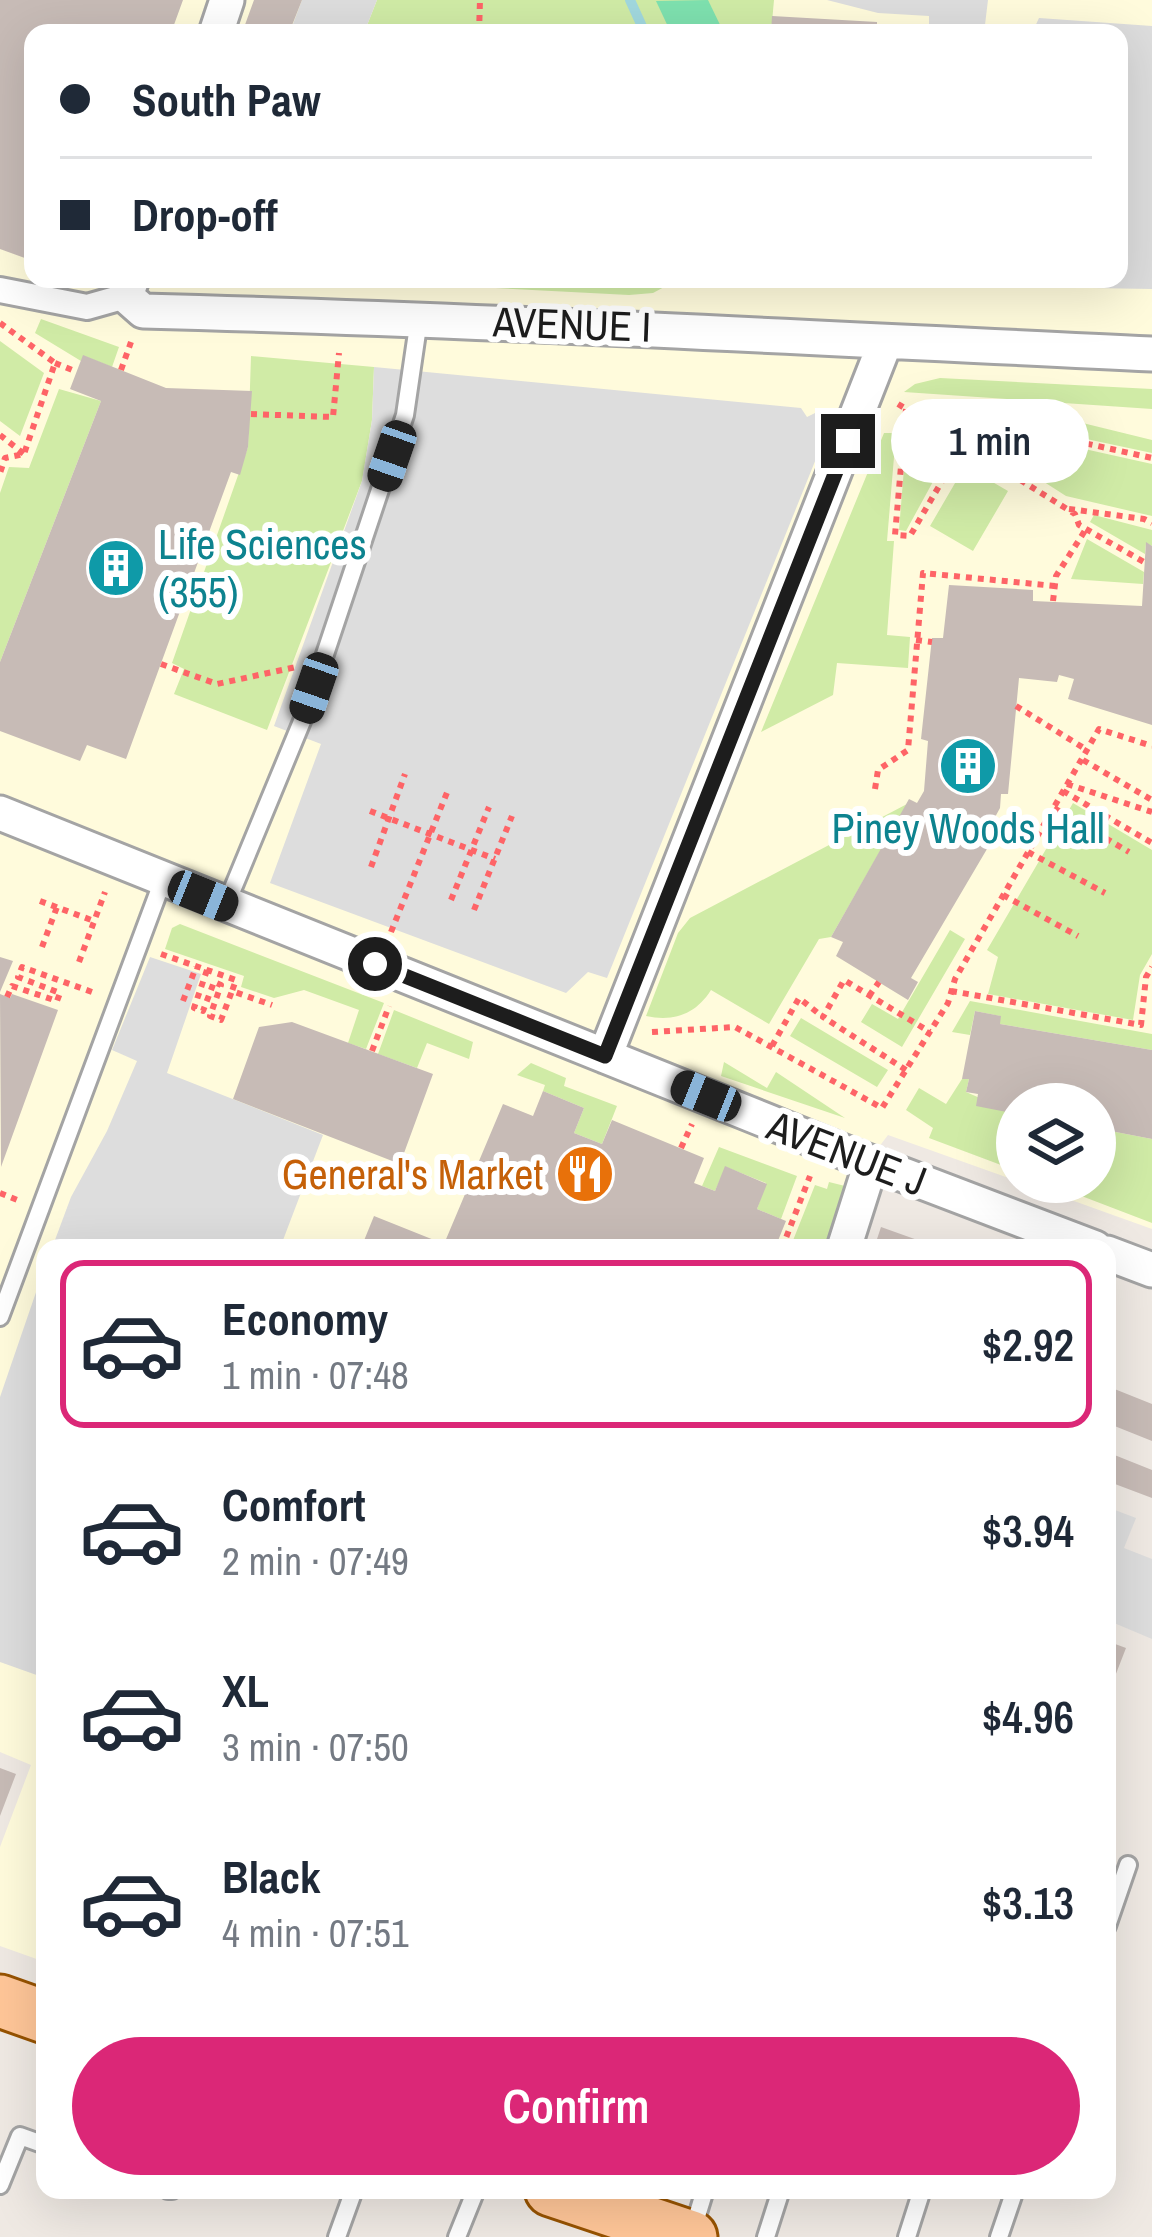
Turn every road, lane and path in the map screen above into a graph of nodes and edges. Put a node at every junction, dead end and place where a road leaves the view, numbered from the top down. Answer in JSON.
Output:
{"nodes":[{"id":1,"x":129,"y":288,"type":"edge"},
{"id":2,"x":0,"y":290,"type":"edge"},
{"id":3,"x":419,"y":318,"type":"junction"},
{"id":4,"x":0,"y":323,"type":"edge"},
{"id":5,"x":885,"y":343,"type":"junction"},
{"id":6,"x":339,"y":353,"type":"dead end"},
{"id":7,"x":1152,"y":354,"type":"edge"},
{"id":8,"x":56,"y":363,"type":"junction"},
{"id":9,"x":77,"y":372,"type":"dead end"},
{"id":10,"x":251,"y":414,"type":"dead end"},
{"id":11,"x":0,"y":435,"type":"edge"},
{"id":12,"x":963,"y":445,"type":"junction"},
{"id":13,"x":24,"y":454,"type":"junction"},
{"id":14,"x":3,"y":458,"type":"edge"},
{"id":15,"x":1152,"y":458,"type":"edge"},
{"id":16,"x":1001,"y":468,"type":"junction"},
{"id":17,"x":0,"y":472,"type":"edge"},
{"id":18,"x":1065,"y":508,"type":"junction"},
{"id":19,"x":1152,"y":524,"type":"edge"},
{"id":20,"x":1086,"y":529,"type":"junction"},
{"id":21,"x":1144,"y":562,"type":"dead end"},
{"id":22,"x":1055,"y":586,"type":"junction"},
{"id":23,"x":1053,"y":601,"type":"dead end"},
{"id":24,"x":916,"y":640,"type":"junction"},
{"id":25,"x":932,"y":642,"type":"dead end"},
{"id":26,"x":323,"y":661,"type":"junction"},
{"id":27,"x":161,"y":664,"type":"dead end"},
{"id":28,"x":1016,"y":706,"type":"dead end"},
{"id":29,"x":1152,"y":746,"type":"edge"},
{"id":30,"x":1087,"y":750,"type":"junction"},
{"id":31,"x":1082,"y":759,"type":"junction"},
{"id":32,"x":405,"y":774,"type":"dead end"},
{"id":33,"x":1065,"y":788,"type":"junction"},
{"id":34,"x":874,"y":789,"type":"dead end"},
{"id":35,"x":448,"y":790,"type":"dead end"},
{"id":36,"x":1152,"y":800,"type":"edge"},
{"id":37,"x":489,"y":806,"type":"dead end"},
{"id":38,"x":1054,"y":808,"type":"junction"},
{"id":39,"x":370,"y":812,"type":"dead end"},
{"id":40,"x":1152,"y":812,"type":"edge"},
{"id":41,"x":0,"y":813,"type":"edge"},
{"id":42,"x":512,"y":816,"type":"dead end"},
{"id":43,"x":389,"y":819,"type":"junction"},
{"id":44,"x":430,"y":834,"type":"junction"},
{"id":45,"x":1152,"y":843,"type":"edge"},
{"id":46,"x":472,"y":850,"type":"junction"},
{"id":47,"x":1130,"y":851,"type":"dead end"},
{"id":48,"x":1028,"y":852,"type":"junction"},
{"id":49,"x":495,"y":859,"type":"junction"},
{"id":50,"x":370,"y":867,"type":"dead end"},
{"id":51,"x":163,"y":880,"type":"junction"},
{"id":52,"x":106,"y":887,"type":"dead end"},
{"id":53,"x":1106,"y":893,"type":"dead end"},
{"id":54,"x":1003,"y":895,"type":"junction"},
{"id":55,"x":451,"y":900,"type":"dead end"},
{"id":56,"x":40,"y":901,"type":"dead end"},
{"id":57,"x":226,"y":905,"type":"junction"},
{"id":58,"x":57,"y":907,"type":"junction"},
{"id":59,"x":474,"y":910,"type":"dead end"},
{"id":60,"x":94,"y":921,"type":"junction"},
{"id":61,"x":390,"y":935,"type":"dead end"},
{"id":62,"x":166,"y":936,"type":"dead end"},
{"id":63,"x":1078,"y":936,"type":"dead end"},
{"id":64,"x":42,"y":947,"type":"dead end"},
{"id":65,"x":79,"y":962,"type":"dead end"},
{"id":66,"x":196,"y":967,"type":"junction"},
{"id":67,"x":1152,"y":968,"type":"edge"},
{"id":68,"x":207,"y":970,"type":"junction"},
{"id":69,"x":879,"y":982,"type":"dead end"},
{"id":70,"x":232,"y":991,"type":"junction"},
{"id":71,"x":951,"y":991,"type":"junction"},
{"id":72,"x":92,"y":992,"type":"dead end"},
{"id":73,"x":869,"y":996,"type":"junction"},
{"id":74,"x":7,"y":997,"type":"dead end"},
{"id":75,"x":183,"y":1001,"type":"dead end"},
{"id":76,"x":390,"y":1002,"type":"dead end"},
{"id":77,"x":272,"y":1005,"type":"dead end"},
{"id":78,"x":823,"y":1017,"type":"junction"},
{"id":79,"x":1142,"y":1025,"type":"junction"},
{"id":80,"x":1152,"y":1026,"type":"edge"},
{"id":81,"x":649,"y":1032,"type":"dead end"},
{"id":82,"x":930,"y":1032,"type":"junction"},
{"id":83,"x":771,"y":1046,"type":"junction"},
{"id":84,"x":372,"y":1051,"type":"dead end"},
{"id":85,"x":605,"y":1056,"type":"junction"},
{"id":86,"x":906,"y":1070,"type":"junction"},
{"id":87,"x":872,"y":1162,"type":"junction"},
{"id":88,"x":810,"y":1176,"type":"dead end"},
{"id":89,"x":786,"y":1239,"type":"edge"},
{"id":90,"x":847,"y":1239,"type":"edge"},
{"id":91,"x":1072,"y":1239,"type":"edge"},
{"id":92,"x":1116,"y":1256,"type":"edge"},
{"id":93,"x":1152,"y":1270,"type":"edge"},
{"id":94,"x":0,"y":1316,"type":"edge"},
{"id":95,"x":1128,"y":1865,"type":"dead end"},
{"id":96,"x":1116,"y":1900,"type":"edge"},
{"id":97,"x":0,"y":2001,"type":"edge"},
{"id":98,"x":36,"y":2014,"type":"edge"},
{"id":99,"x":36,"y":2142,"type":"edge"},
{"id":100,"x":0,"y":2185,"type":"edge"},
{"id":101,"x":351,"y":2199,"type":"edge"},
{"id":102,"x":473,"y":2199,"type":"edge"},
{"id":103,"x":586,"y":2199,"type":"edge"},
{"id":104,"x":702,"y":2199,"type":"edge"},
{"id":105,"x":778,"y":2199,"type":"edge"},
{"id":106,"x":919,"y":2199,"type":"edge"},
{"id":107,"x":1013,"y":2199,"type":"edge"},
{"id":108,"x":337,"y":2237,"type":"edge"},
{"id":109,"x":458,"y":2237,"type":"edge"},
{"id":110,"x":691,"y":2237,"type":"edge"},
{"id":111,"x":766,"y":2237,"type":"edge"},
{"id":112,"x":907,"y":2237,"type":"edge"},
{"id":113,"x":999,"y":2237,"type":"edge"}],
"edges":[{"from":1,"to":2,"type":"street","name":"AVENUE I"},
{"from":1,"to":3,"type":"street","name":"AVENUE I"},
{"from":3,"to":5,"type":"street","name":"AVENUE I"},
{"from":3,"to":26,"type":"lane"},
{"from":4,"to":8,"type":"path"},
{"from":5,"to":7,"type":"street","name":"AVENUE I"},
{"from":5,"to":85,"type":"street"},
{"from":6,"to":10,"type":"path"},
{"from":8,"to":9,"type":"path"},
{"from":8,"to":13,"type":"path"},
{"from":11,"to":13,"type":"path"},
{"from":12,"to":12,"type":"path"},
{"from":12,"to":16,"type":"path"},
{"from":13,"to":14,"type":"path"},
{"from":14,"to":17,"type":"path"},
{"from":15,"to":16,"type":"path"},
{"from":16,"to":18,"type":"path"},
{"from":18,"to":19,"type":"path"},
{"from":18,"to":20,"type":"path"},
{"from":20,"to":21,"type":"path"},
{"from":20,"to":22,"type":"path"},
{"from":22,"to":23,"type":"path"},
{"from":22,"to":24,"type":"path"},
{"from":24,"to":25,"type":"path"},
{"from":24,"to":34,"type":"path"},
{"from":26,"to":27,"type":"path"},
{"from":26,"to":57,"type":"lane"},
{"from":28,"to":30,"type":"path"},
{"from":29,"to":30,"type":"path"},
{"from":30,"to":31,"type":"path"},
{"from":31,"to":33,"type":"path"},
{"from":31,"to":36,"type":"path"},
{"from":32,"to":43,"type":"path"},
{"from":33,"to":38,"type":"path"},
{"from":33,"to":40,"type":"path"},
{"from":33,"to":45,"type":"path"},
{"from":35,"to":44,"type":"path"},
{"from":37,"to":46,"type":"path"},
{"from":38,"to":47,"type":"path"},
{"from":38,"to":48,"type":"path"},
{"from":39,"to":43,"type":"path"},
{"from":41,"to":51,"type":"street","name":"AVENUE J"},
{"from":42,"to":49,"type":"path"},
{"from":43,"to":44,"type":"path"},
{"from":43,"to":50,"type":"path"},
{"from":44,"to":46,"type":"path"},
{"from":44,"to":61,"type":"path"},
{"from":46,"to":49,"type":"path"},
{"from":46,"to":55,"type":"path"},
{"from":48,"to":53,"type":"path"},
{"from":48,"to":54,"type":"path"},
{"from":49,"to":59,"type":"path"},
{"from":51,"to":57,"type":"street","name":"AVENUE J"},
{"from":51,"to":94,"type":"lane"},
{"from":52,"to":60,"type":"path"},
{"from":54,"to":63,"type":"path"},
{"from":54,"to":71,"type":"path"},
{"from":56,"to":58,"type":"path"},
{"from":57,"to":85,"type":"street","name":"AVENUE J"},
{"from":58,"to":60,"type":"path"},
{"from":58,"to":64,"type":"path"},
{"from":60,"to":65,"type":"path"},
{"from":62,"to":66,"type":"path"},
{"from":66,"to":68,"type":"path"},
{"from":66,"to":75,"type":"path"},
{"from":67,"to":79,"type":"path"},
{"from":68,"to":70,"type":"path"},
{"from":68,"to":70,"type":"path"},
{"from":69,"to":73,"type":"path"},
{"from":70,"to":77,"type":"path"},
{"from":71,"to":79,"type":"path"},
{"from":71,"to":82,"type":"path"},
{"from":72,"to":74,"type":"path"},
{"from":73,"to":78,"type":"path"},
{"from":73,"to":82,"type":"path"},
{"from":76,"to":84,"type":"path"},
{"from":78,"to":83,"type":"path"},
{"from":78,"to":86,"type":"path"},
{"from":79,"to":80,"type":"path"},
{"from":81,"to":83,"type":"path"},
{"from":82,"to":86,"type":"path"},
{"from":83,"to":86,"type":"path"},
{"from":85,"to":87,"type":"street","name":"AVENUE J"},
{"from":87,"to":90,"type":"street"},
{"from":87,"to":91,"type":"street","name":"AVENUE J"},
{"from":88,"to":89,"type":"path"},
{"from":92,"to":93,"type":"street"},
{"from":95,"to":96,"type":"lane"},
{"from":97,"to":98,"type":"main road"},
{"from":99,"to":100,"type":"lane"},
{"from":101,"to":108,"type":"lane"},
{"from":102,"to":109,"type":"lane"},
{"from":103,"to":110,"type":"main road"},
{"from":104,"to":110,"type":"lane"},
{"from":105,"to":111,"type":"lane"},
{"from":106,"to":112,"type":"lane"},
{"from":107,"to":113,"type":"lane"}]}
